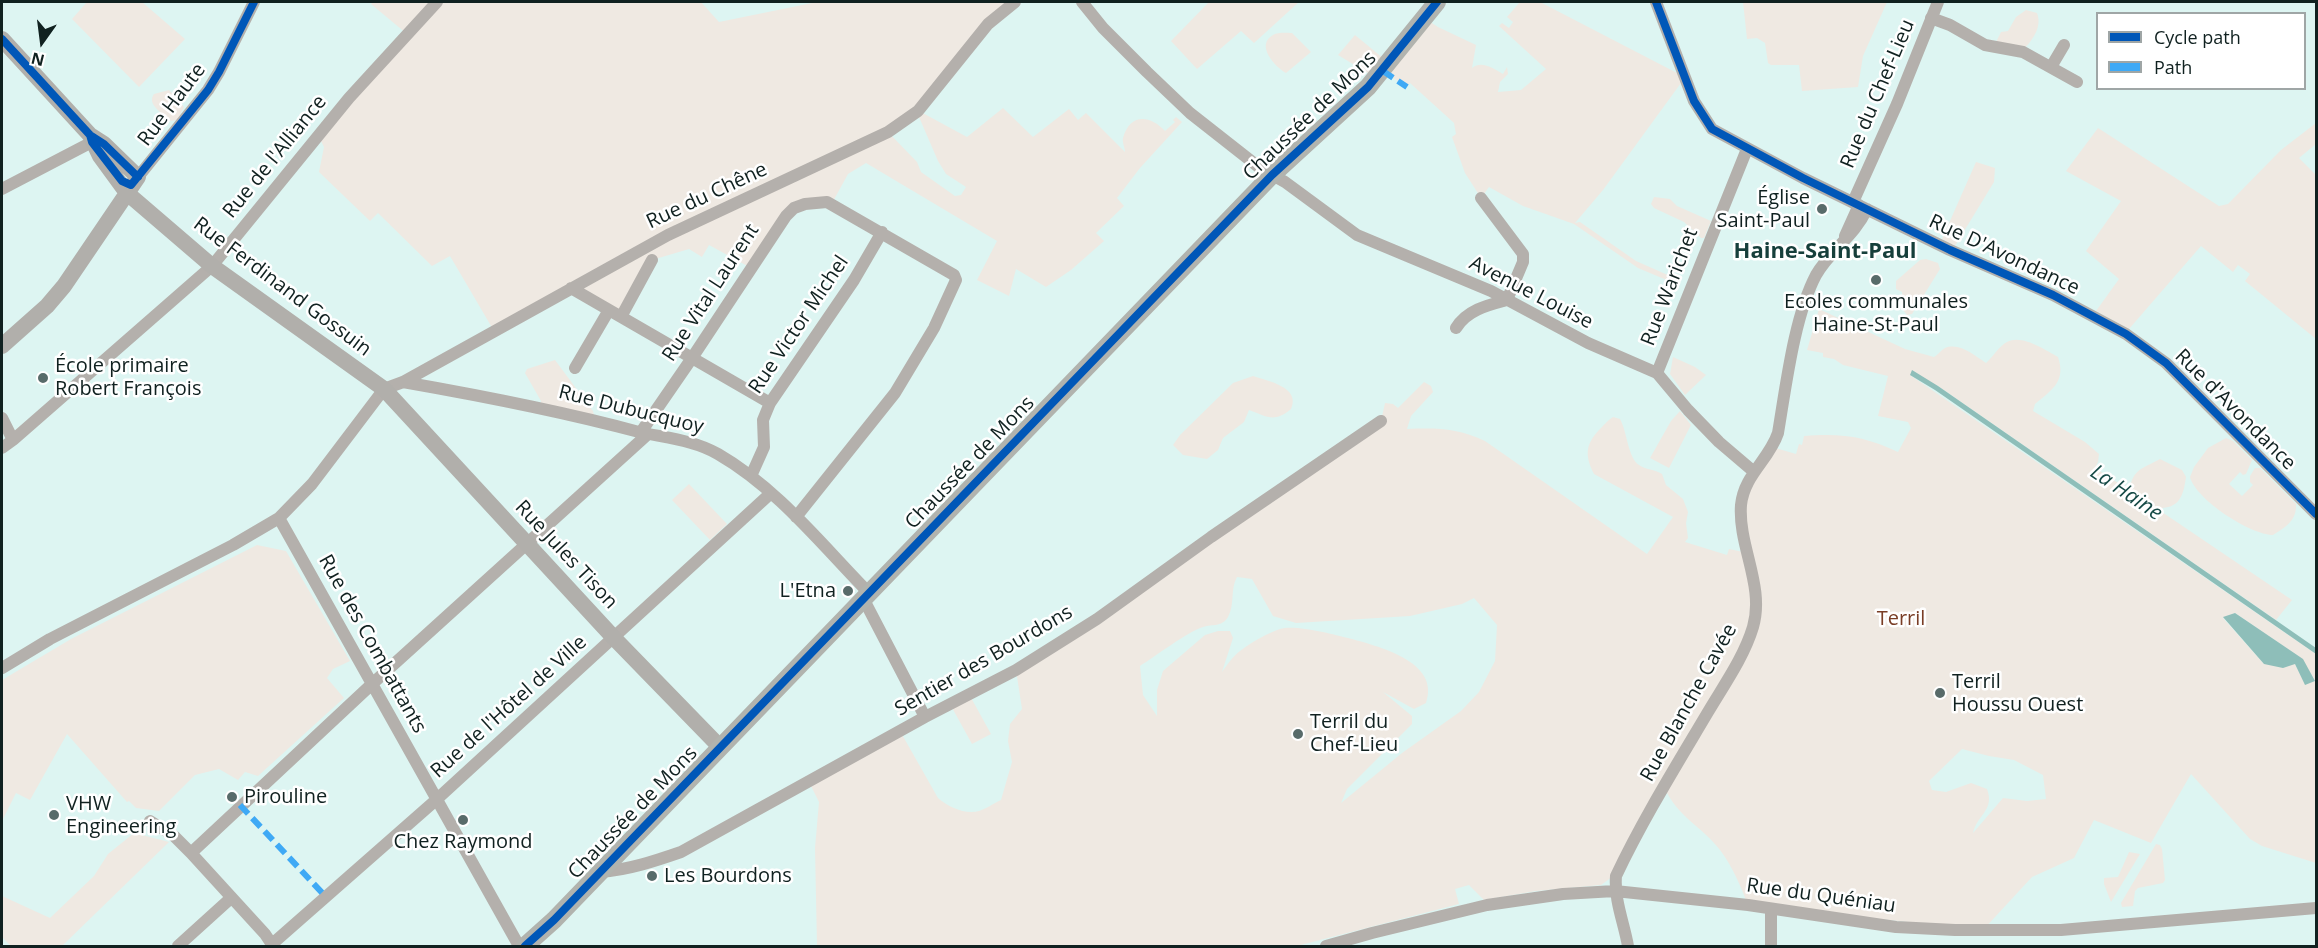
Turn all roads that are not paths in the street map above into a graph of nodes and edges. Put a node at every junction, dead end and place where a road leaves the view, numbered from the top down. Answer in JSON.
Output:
{"nodes":[{"id":1,"x":254,"y":2,"type":"edge"},
{"id":2,"x":437,"y":2,"type":"edge"},
{"id":3,"x":1015,"y":2,"type":"edge"},
{"id":4,"x":1082,"y":2,"type":"edge"},
{"id":5,"x":1437,"y":2,"type":"edge"},
{"id":6,"x":1656,"y":2,"type":"edge"},
{"id":7,"x":1938,"y":2,"type":"edge"},
{"id":8,"x":1931,"y":18,"type":"junction"},
{"id":9,"x":2064,"y":45,"type":"dead end"},
{"id":10,"x":5,"y":48,"type":"edge"},
{"id":11,"x":2051,"y":67,"type":"junction"},
{"id":12,"x":2077,"y":82,"type":"dead end"},
{"id":13,"x":91,"y":139,"type":"junction"},
{"id":14,"x":1747,"y":149,"type":"junction"},
{"id":15,"x":1272,"y":175,"type":"junction"},
{"id":16,"x":132,"y":185,"type":"junction"},
{"id":17,"x":2,"y":189,"type":"edge"},
{"id":18,"x":1481,"y":198,"type":"dead end"},
{"id":19,"x":1859,"y":206,"type":"junction"},
{"id":20,"x":882,"y":232,"type":"junction"},
{"id":21,"x":652,"y":260,"type":"dead end"},
{"id":22,"x":212,"y":266,"type":"junction"},
{"id":23,"x":571,"y":288,"type":"junction"},
{"id":24,"x":1507,"y":300,"type":"junction"},
{"id":25,"x":609,"y":310,"type":"junction"},
{"id":26,"x":621,"y":317,"type":"junction"},
{"id":27,"x":1456,"y":328,"type":"dead end"},
{"id":28,"x":2126,"y":334,"type":"joint"},
{"id":29,"x":2,"y":346,"type":"edge"},
{"id":30,"x":692,"y":358,"type":"junction"},
{"id":31,"x":575,"y":368,"type":"dead end"},
{"id":32,"x":1657,"y":373,"type":"junction"},
{"id":33,"x":403,"y":382,"type":"junction"},
{"id":34,"x":384,"y":389,"type":"junction"},
{"id":35,"x":770,"y":403,"type":"junction"},
{"id":36,"x":2,"y":418,"type":"edge"},
{"id":37,"x":1381,"y":421,"type":"dead end"},
{"id":38,"x":644,"y":433,"type":"junction"},
{"id":39,"x":13,"y":440,"type":"junction"},
{"id":40,"x":2,"y":448,"type":"edge"},
{"id":41,"x":1753,"y":471,"type":"junction"},
{"id":42,"x":751,"y":476,"type":"junction"},
{"id":43,"x":1744,"y":488,"type":"joint"},
{"id":44,"x":771,"y":494,"type":"junction"},
{"id":45,"x":2316,"y":514,"type":"edge"},
{"id":46,"x":796,"y":517,"type":"junction"},
{"id":47,"x":279,"y":518,"type":"junction"},
{"id":48,"x":526,"y":545,"type":"junction"},
{"id":49,"x":866,"y":595,"type":"junction"},
{"id":50,"x":614,"y":638,"type":"junction"},
{"id":51,"x":2,"y":668,"type":"edge"},
{"id":52,"x":372,"y":684,"type":"junction"},
{"id":53,"x":925,"y":717,"type":"junction"},
{"id":54,"x":720,"y":747,"type":"junction"},
{"id":55,"x":436,"y":800,"type":"junction"},
{"id":56,"x":150,"y":821,"type":"dead end"},
{"id":57,"x":191,"y":853,"type":"junction"},
{"id":58,"x":600,"y":872,"type":"junction"},
{"id":59,"x":1615,"y":891,"type":"junction"},
{"id":60,"x":231,"y":898,"type":"junction"},
{"id":61,"x":2316,"y":908,"type":"edge"},
{"id":62,"x":1771,"y":909,"type":"junction"},
{"id":63,"x":178,"y":946,"type":"edge"},
{"id":64,"x":272,"y":946,"type":"edge"},
{"id":65,"x":519,"y":946,"type":"edge"},
{"id":66,"x":525,"y":946,"type":"edge"},
{"id":67,"x":1326,"y":946,"type":"edge"},
{"id":68,"x":1628,"y":946,"type":"edge"},
{"id":69,"x":1771,"y":946,"type":"edge"}],
"edges":[{"from":1,"to":16,"type":"street","name":"Rue Haute"},
{"from":2,"to":22,"type":"street","name":"Rue de l'Alliance"},
{"from":3,"to":23,"type":"street","name":"Rue du Chêne"},
{"from":4,"to":15,"type":"street","name":"Avenue Louise"},
{"from":5,"to":15,"type":"main road","name":"Chaussée de Mons"},
{"from":6,"to":14,"type":"street","name":"Rue D'Avondance"},
{"from":7,"to":8,"type":"street","name":"Rue du Chef-Lieu"},
{"from":8,"to":11,"type":"street"},
{"from":8,"to":19,"type":"street","name":"Rue du Chef-Lieu"},
{"from":9,"to":11,"type":"street"},
{"from":10,"to":13,"type":"street","name":"Rue Ferdinand Gossuin"},
{"from":11,"to":12,"type":"street"},
{"from":13,"to":16,"type":"street","name":"Rue Ferdinand Gossuin"},
{"from":13,"to":17,"type":"street"},
{"from":14,"to":19,"type":"street","name":"Rue D'Avondance"},
{"from":14,"to":32,"type":"street","name":"Rue Warichet"},
{"from":15,"to":24,"type":"street","name":"Avenue Louise"},
{"from":15,"to":49,"type":"main road","name":"Chaussée de Mons"},
{"from":16,"to":22,"type":"street","name":"Rue Ferdinand Gossuin"},
{"from":16,"to":29,"type":"street"},
{"from":18,"to":24,"type":"street"},
{"from":19,"to":28,"type":"street","name":"Rue D'Avondance"},
{"from":19,"to":41,"type":"street","name":"Rue du Chef-Lieu"},
{"from":20,"to":30,"type":"street","name":"Rue Vital Laurent"},
{"from":20,"to":35,"type":"street","name":"Rue Victor Michel"},
{"from":20,"to":46,"type":"street"},
{"from":21,"to":26,"type":"street"},
{"from":22,"to":34,"type":"street","name":"Rue Ferdinand Gossuin"},
{"from":22,"to":39,"type":"street","name":"Rue de l'Alliance"},
{"from":23,"to":25,"type":"street"},
{"from":23,"to":33,"type":"street","name":"Rue du Chêne"},
{"from":24,"to":27,"type":"street"},
{"from":24,"to":32,"type":"street","name":"Avenue Louise"},
{"from":25,"to":26,"type":"street"},
{"from":25,"to":31,"type":"street"},
{"from":26,"to":30,"type":"street"},
{"from":28,"to":45,"type":"street","name":"Rue d'Avondance"},
{"from":30,"to":35,"type":"street"},
{"from":30,"to":38,"type":"street","name":"Rue Vital Laurent"},
{"from":32,"to":41,"type":"street","name":"Avenue Louise"},
{"from":33,"to":34,"type":"street","name":"Rue du Chêne"},
{"from":33,"to":38,"type":"street","name":"Rue Dubucquoy"},
{"from":34,"to":47,"type":"street"},
{"from":34,"to":48,"type":"street","name":"Rue Jules Tison"},
{"from":35,"to":42,"type":"street","name":"Rue Victor Michel"},
{"from":36,"to":39,"type":"street"},
{"from":37,"to":53,"type":"street","name":"Sentier des Bourdons"},
{"from":38,"to":42,"type":"street","name":"Rue Dubucquoy"},
{"from":38,"to":48,"type":"street","name":"Rue Vital Laurent"},
{"from":39,"to":40,"type":"street","name":"Rue de l'Alliance"},
{"from":41,"to":43,"type":"street","name":"Rue du Chef-Lieu"},
{"from":42,"to":44,"type":"street","name":"Rue Dubucquoy"},
{"from":43,"to":59,"type":"street","name":"Rue Blanche Cavée"},
{"from":44,"to":46,"type":"street","name":"Rue Dubucquoy"},
{"from":44,"to":50,"type":"street","name":"Rue de l'Hôtel de Ville"},
{"from":46,"to":49,"type":"street","name":"Rue Dubucquoy"},
{"from":47,"to":51,"type":"street"},
{"from":47,"to":52,"type":"street","name":"Rue des Combattants"},
{"from":48,"to":50,"type":"street","name":"Rue Jules Tison"},
{"from":48,"to":52,"type":"street","name":"Rue Vital Laurent"},
{"from":49,"to":53,"type":"street","name":"Rue Dubucquoy"},
{"from":49,"to":54,"type":"main road","name":"Chaussée de Mons"},
{"from":50,"to":54,"type":"street","name":"Rue Jules Tison"},
{"from":50,"to":55,"type":"street","name":"Rue de l'Hôtel de Ville"},
{"from":52,"to":55,"type":"street","name":"Rue des Combattants"},
{"from":52,"to":57,"type":"street","name":"Rue Vital Laurent"},
{"from":53,"to":58,"type":"street","name":"Sentier des Bourdons"},
{"from":54,"to":58,"type":"main road","name":"Chaussée de Mons"},
{"from":55,"to":64,"type":"street","name":"Rue de l'Hôtel de Ville"},
{"from":55,"to":65,"type":"street","name":"Rue des Combattants"},
{"from":56,"to":57,"type":"street"},
{"from":57,"to":60,"type":"street"},
{"from":58,"to":66,"type":"main road","name":"Chaussée de Mons"},
{"from":59,"to":62,"type":"street","name":"Rue du Quéniau"},
{"from":59,"to":67,"type":"street","name":"Rue du Quéniau"},
{"from":59,"to":68,"type":"street"},
{"from":60,"to":63,"type":"street"},
{"from":60,"to":64,"type":"street"},
{"from":61,"to":62,"type":"street","name":"Rue du Quéniau"},
{"from":62,"to":69,"type":"street"}]}
